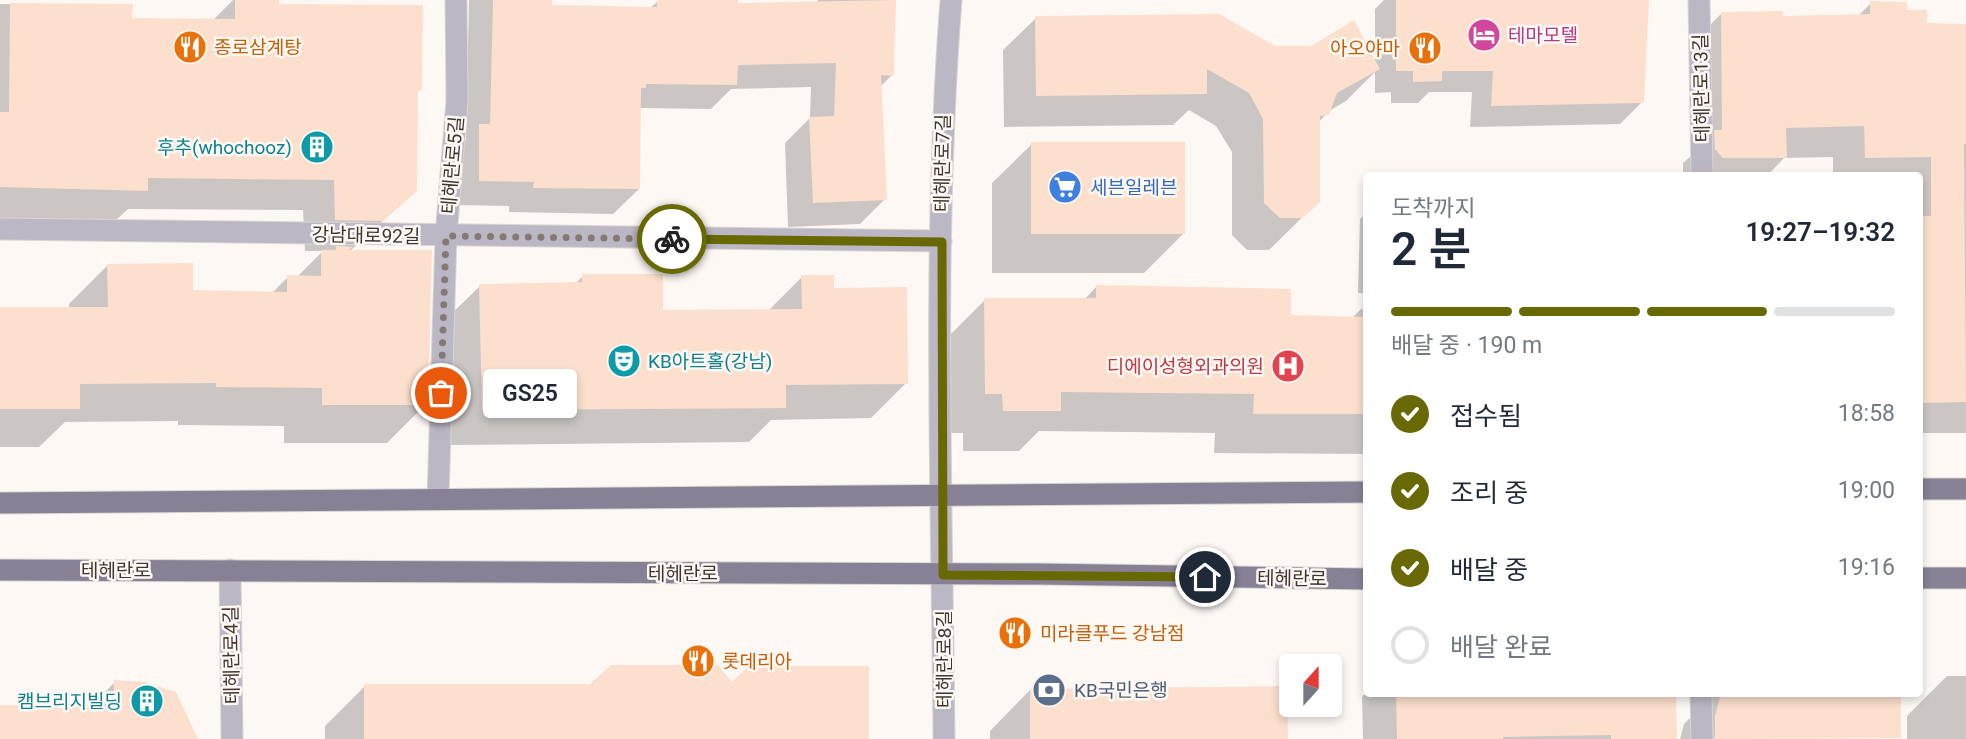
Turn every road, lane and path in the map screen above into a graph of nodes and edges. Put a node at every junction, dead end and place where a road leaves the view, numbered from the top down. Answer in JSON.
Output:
{"nodes":[{"id":1,"x":456,"y":0,"type":"edge"},
{"id":2,"x":951,"y":0,"type":"edge"},
{"id":3,"x":1699,"y":0,"type":"edge"},
{"id":4,"x":1702,"y":172,"type":"edge"},
{"id":5,"x":0,"y":229,"type":"edge"},
{"id":6,"x":446,"y":236,"type":"junction"},
{"id":7,"x":942,"y":242,"type":"junction"},
{"id":8,"x":1923,"y":489,"type":"edge"},
{"id":9,"x":1966,"y":489,"type":"edge"},
{"id":10,"x":1363,"y":492,"type":"edge"},
{"id":11,"x":942,"y":495,"type":"junction"},
{"id":12,"x":438,"y":498,"type":"junction"},
{"id":13,"x":0,"y":503,"type":"edge"},
{"id":14,"x":0,"y":570,"type":"edge"},
{"id":15,"x":230,"y":570,"type":"junction"},
{"id":16,"x":943,"y":575,"type":"junction"},
{"id":17,"x":1923,"y":578,"type":"edge"},
{"id":18,"x":1966,"y":578,"type":"edge"},
{"id":19,"x":1363,"y":579,"type":"edge"},
{"id":20,"x":1701,"y":697,"type":"edge"},
{"id":21,"x":232,"y":739,"type":"edge"},
{"id":22,"x":944,"y":739,"type":"edge"},
{"id":23,"x":1702,"y":739,"type":"edge"}],
"edges":[{"from":1,"to":6,"type":"street","name":"테헤란로5길"},
{"from":2,"to":7,"type":"street","name":"테헤란로7길"},
{"from":3,"to":4,"type":"street","name":"테헤란로13길"},
{"from":5,"to":6,"type":"street","name":"강남대로92길"},
{"from":6,"to":7,"type":"street","name":"강남대로92길"},
{"from":6,"to":12,"type":"street","name":"테헤란로5길"},
{"from":7,"to":11,"type":"street","name":"테헤란로7길"},
{"from":8,"to":9,"type":"main road"},
{"from":10,"to":11,"type":"main road"},
{"from":11,"to":12,"type":"main road"},
{"from":11,"to":16,"type":"street","name":"테헤란로8길"},
{"from":12,"to":13,"type":"main road"},
{"from":14,"to":15,"type":"main road","name":"테헤란로"},
{"from":15,"to":16,"type":"main road","name":"테헤란로"},
{"from":15,"to":21,"type":"street","name":"테헤란로4길"},
{"from":16,"to":19,"type":"main road","name":"테헤란로"},
{"from":16,"to":22,"type":"street","name":"테헤란로8길"},
{"from":17,"to":18,"type":"main road"},
{"from":20,"to":23,"type":"street"}]}
